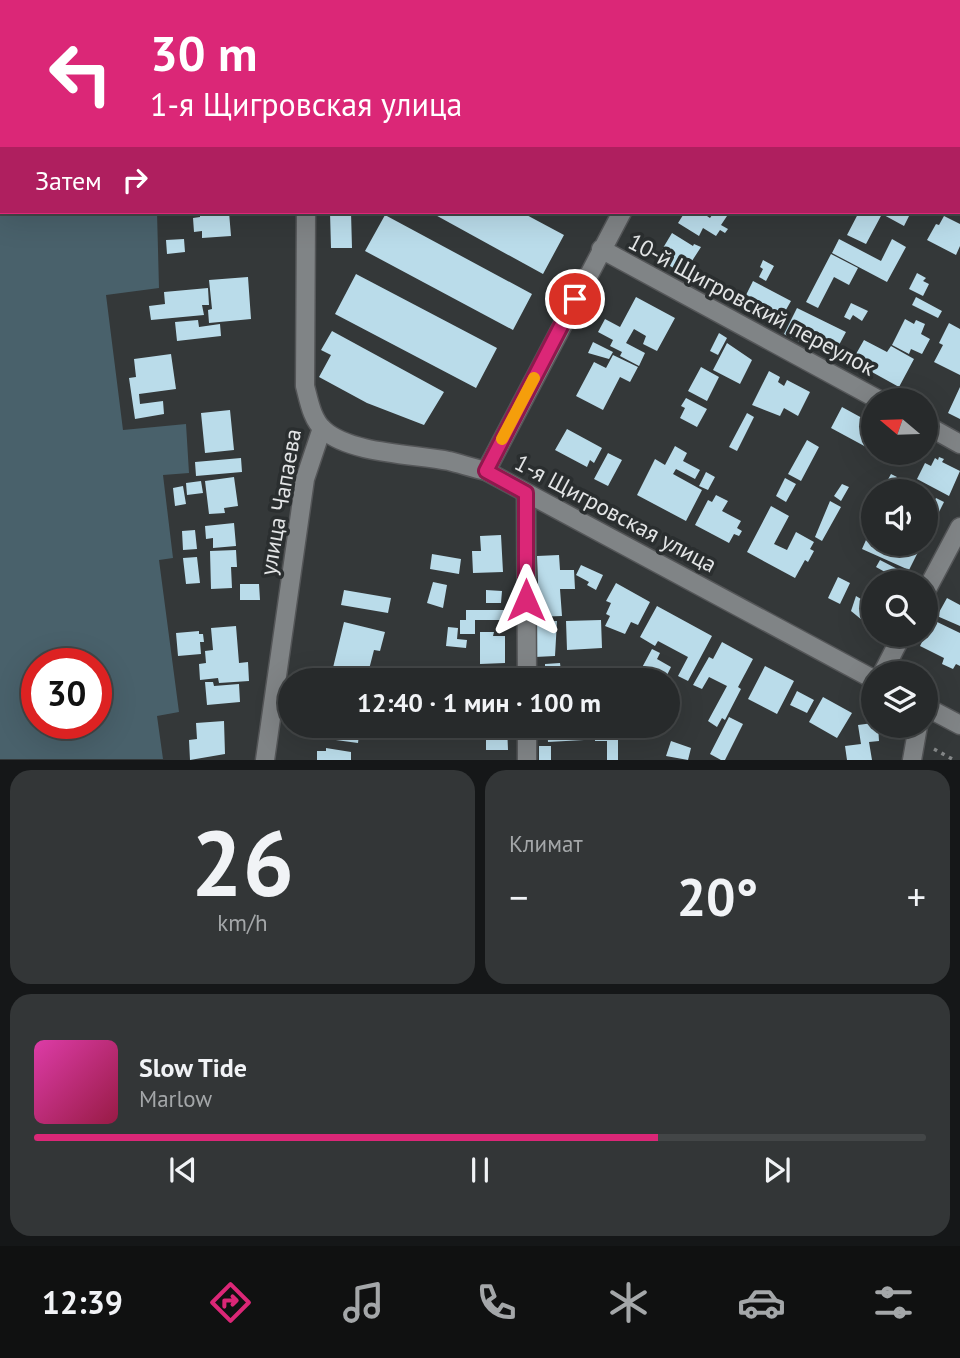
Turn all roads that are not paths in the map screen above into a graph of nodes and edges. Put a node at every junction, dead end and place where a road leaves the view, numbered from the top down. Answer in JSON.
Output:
{"nodes":[{"id":1,"x":306,"y":214,"type":"edge"},
{"id":2,"x":621,"y":214,"type":"edge"},
{"id":3,"x":601,"y":249,"type":"junction"},
{"id":4,"x":861,"y":390,"type":"edge"},
{"id":5,"x":322,"y":428,"type":"junction"},
{"id":6,"x":938,"y":432,"type":"edge"},
{"id":7,"x":960,"y":444,"type":"edge"},
{"id":8,"x":486,"y":471,"type":"junction"},
{"id":9,"x":526,"y":493,"type":"junction"},
{"id":10,"x":960,"y":527,"type":"edge"},
{"id":11,"x":937,"y":570,"type":"edge"},
{"id":12,"x":527,"y":668,"type":"edge"},
{"id":13,"x":861,"y":673,"type":"edge"},
{"id":14,"x":938,"y":713,"type":"edge"},
{"id":15,"x":960,"y":725,"type":"edge"},
{"id":16,"x":527,"y":738,"type":"edge"},
{"id":17,"x":916,"y":738,"type":"edge"},
{"id":18,"x":265,"y":760,"type":"edge"},
{"id":19,"x":527,"y":760,"type":"edge"},
{"id":20,"x":912,"y":760,"type":"edge"}],
"edges":[{"from":1,"to":5,"type":"street","name":"улица Чапаева"},
{"from":2,"to":3,"type":"street"},
{"from":3,"to":4,"type":"street","name":"10-й Щигровский переулок"},
{"from":3,"to":8,"type":"street"},
{"from":5,"to":8,"type":"street","name":"1-я Щигровская улица"},
{"from":5,"to":18,"type":"street","name":"улица Чапаева"},
{"from":6,"to":7,"type":"street"},
{"from":8,"to":9,"type":"street","name":"1-я Щигровская улица"},
{"from":9,"to":12,"type":"street"},
{"from":9,"to":13,"type":"street","name":"1-я Щигровская улица"},
{"from":10,"to":11,"type":"street"},
{"from":14,"to":15,"type":"street"},
{"from":16,"to":19,"type":"street"},
{"from":17,"to":20,"type":"street"}]}
